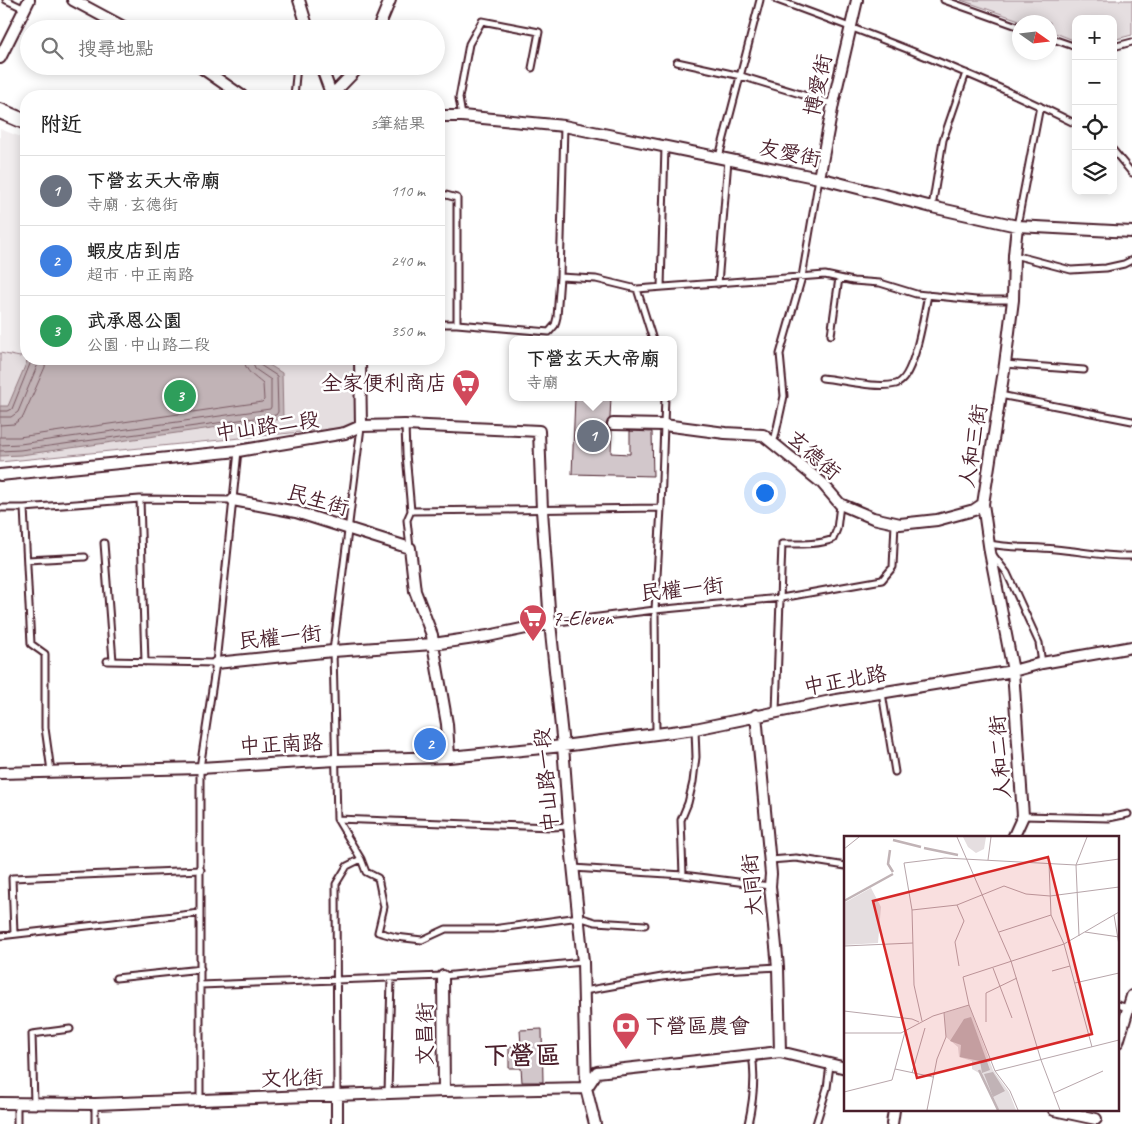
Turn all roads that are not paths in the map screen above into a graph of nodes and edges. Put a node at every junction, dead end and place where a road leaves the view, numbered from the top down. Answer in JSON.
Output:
{"nodes":[{"id":1,"x":6,"y":0,"type":"edge"},
{"id":2,"x":73,"y":0,"type":"edge"},
{"id":3,"x":299,"y":0,"type":"edge"},
{"id":4,"x":390,"y":0,"type":"edge"},
{"id":5,"x":760,"y":0,"type":"edge"},
{"id":6,"x":777,"y":0,"type":"edge"},
{"id":7,"x":857,"y":0,"type":"edge"},
{"id":8,"x":944,"y":0,"type":"edge"},
{"id":9,"x":27,"y":4,"type":"edge"},
{"id":10,"x":110,"y":20,"type":"edge"},
{"id":11,"x":305,"y":20,"type":"edge"},
{"id":12,"x":382,"y":20,"type":"edge"},
{"id":13,"x":1012,"y":24,"type":"edge"},
{"id":14,"x":850,"y":27,"type":"junction"},
{"id":15,"x":1057,"y":40,"type":"edge"},
{"id":16,"x":1132,"y":42,"type":"edge"},
{"id":17,"x":1072,"y":46,"type":"edge"},
{"id":18,"x":1117,"y":46,"type":"edge"},
{"id":19,"x":0,"y":58,"type":"edge"},
{"id":20,"x":677,"y":62,"type":"dead end"},
{"id":21,"x":532,"y":68,"type":"dead end"},
{"id":22,"x":966,"y":73,"type":"junction"},
{"id":23,"x":212,"y":75,"type":"edge"},
{"id":24,"x":296,"y":75,"type":"edge"},
{"id":25,"x":324,"y":75,"type":"edge"},
{"id":26,"x":352,"y":75,"type":"edge"},
{"id":27,"x":740,"y":76,"type":"junction"},
{"id":28,"x":233,"y":90,"type":"edge"},
{"id":29,"x":295,"y":90,"type":"edge"},
{"id":30,"x":330,"y":90,"type":"edge"},
{"id":31,"x":338,"y":90,"type":"edge"},
{"id":32,"x":833,"y":104,"type":"junction"},
{"id":33,"x":1040,"y":106,"type":"junction"},
{"id":34,"x":0,"y":110,"type":"edge"},
{"id":35,"x":445,"y":116,"type":"edge"},
{"id":36,"x":462,"y":116,"type":"junction"},
{"id":37,"x":20,"y":119,"type":"edge"},
{"id":38,"x":1072,"y":122,"type":"edge"},
{"id":39,"x":564,"y":126,"type":"junction"},
{"id":40,"x":665,"y":146,"type":"junction"},
{"id":41,"x":1117,"y":155,"type":"edge"},
{"id":42,"x":723,"y":159,"type":"junction"},
{"id":43,"x":1132,"y":173,"type":"edge"},
{"id":44,"x":819,"y":178,"type":"junction"},
{"id":45,"x":445,"y":195,"type":"edge"},
{"id":46,"x":932,"y":207,"type":"junction"},
{"id":47,"x":1018,"y":226,"type":"junction"},
{"id":48,"x":1132,"y":232,"type":"edge"},
{"id":49,"x":1014,"y":255,"type":"junction"},
{"id":50,"x":1132,"y":260,"type":"edge"},
{"id":51,"x":560,"y":277,"type":"junction"},
{"id":52,"x":802,"y":277,"type":"junction"},
{"id":53,"x":840,"y":278,"type":"junction"},
{"id":54,"x":718,"y":284,"type":"junction"},
{"id":55,"x":661,"y":287,"type":"junction"},
{"id":56,"x":637,"y":289,"type":"junction"},
{"id":57,"x":928,"y":295,"type":"junction"},
{"id":58,"x":1013,"y":300,"type":"junction"},
{"id":59,"x":445,"y":324,"type":"edge"},
{"id":60,"x":457,"y":324,"type":"junction"},
{"id":61,"x":831,"y":335,"type":"dead end"},
{"id":62,"x":652,"y":336,"type":"edge"},
{"id":63,"x":1005,"y":364,"type":"junction"},
{"id":64,"x":360,"y":365,"type":"edge"},
{"id":65,"x":1084,"y":370,"type":"dead end"},
{"id":66,"x":822,"y":378,"type":"dead end"},
{"id":67,"x":1000,"y":395,"type":"junction"},
{"id":68,"x":665,"y":401,"type":"edge"},
{"id":69,"x":1132,"y":421,"type":"edge"},
{"id":70,"x":613,"y":424,"type":"dead end"},
{"id":71,"x":405,"y":425,"type":"junction"},
{"id":72,"x":664,"y":425,"type":"junction"},
{"id":73,"x":361,"y":426,"type":"junction"},
{"id":74,"x":539,"y":431,"type":"joint"},
{"id":75,"x":772,"y":442,"type":"junction"},
{"id":76,"x":238,"y":451,"type":"junction"},
{"id":77,"x":0,"y":475,"type":"edge"},
{"id":78,"x":140,"y":499,"type":"junction"},
{"id":79,"x":233,"y":500,"type":"junction"},
{"id":80,"x":840,"y":504,"type":"junction"},
{"id":81,"x":983,"y":504,"type":"junction"},
{"id":82,"x":0,"y":508,"type":"edge"},
{"id":83,"x":24,"y":508,"type":"junction"},
{"id":84,"x":662,"y":508,"type":"junction"},
{"id":85,"x":542,"y":510,"type":"junction"},
{"id":86,"x":411,"y":511,"type":"junction"},
{"id":87,"x":895,"y":523,"type":"junction"},
{"id":88,"x":349,"y":528,"type":"junction"},
{"id":89,"x":104,"y":543,"type":"dead end"},
{"id":90,"x":410,"y":548,"type":"junction"},
{"id":91,"x":989,"y":548,"type":"junction"},
{"id":92,"x":1132,"y":556,"type":"edge"},
{"id":93,"x":85,"y":557,"type":"dead end"},
{"id":94,"x":27,"y":560,"type":"junction"},
{"id":95,"x":781,"y":598,"type":"junction"},
{"id":96,"x":655,"y":610,"type":"junction"},
{"id":97,"x":550,"y":623,"type":"junction"},
{"id":98,"x":433,"y":644,"type":"junction"},
{"id":99,"x":1132,"y":647,"type":"edge"},
{"id":100,"x":334,"y":651,"type":"junction"},
{"id":101,"x":107,"y":661,"type":"dead end"},
{"id":102,"x":114,"y":661,"type":"junction"},
{"id":103,"x":145,"y":662,"type":"junction"},
{"id":104,"x":216,"y":663,"type":"junction"},
{"id":105,"x":1042,"y":663,"type":"junction"},
{"id":106,"x":1013,"y":671,"type":"junction"},
{"id":107,"x":882,"y":692,"type":"junction"},
{"id":108,"x":776,"y":711,"type":"junction"},
{"id":109,"x":756,"y":716,"type":"junction"},
{"id":110,"x":695,"y":729,"type":"junction"},
{"id":111,"x":656,"y":735,"type":"junction"},
{"id":112,"x":563,"y":746,"type":"junction"},
{"id":113,"x":449,"y":757,"type":"junction"},
{"id":114,"x":336,"y":760,"type":"junction"},
{"id":115,"x":200,"y":768,"type":"junction"},
{"id":116,"x":51,"y":771,"type":"junction"},
{"id":117,"x":895,"y":772,"type":"dead end"},
{"id":118,"x":0,"y":773,"type":"edge"},
{"id":119,"x":1128,"y":814,"type":"dead end"},
{"id":120,"x":1023,"y":816,"type":"junction"},
{"id":121,"x":337,"y":819,"type":"junction"},
{"id":122,"x":569,"y":826,"type":"junction"},
{"id":123,"x":1014,"y":836,"type":"edge"},
{"id":124,"x":361,"y":859,"type":"junction"},
{"id":125,"x":769,"y":860,"type":"junction"},
{"id":126,"x":844,"y":866,"type":"edge"},
{"id":127,"x":573,"y":868,"type":"junction"},
{"id":128,"x":201,"y":870,"type":"junction"},
{"id":129,"x":683,"y":875,"type":"junction"},
{"id":130,"x":770,"y":886,"type":"junction"},
{"id":131,"x":200,"y":914,"type":"junction"},
{"id":132,"x":579,"y":916,"type":"junction"},
{"id":133,"x":646,"y":925,"type":"dead end"},
{"id":134,"x":14,"y":934,"type":"junction"},
{"id":135,"x":0,"y":936,"type":"edge"},
{"id":136,"x":583,"y":962,"type":"junction"},
{"id":137,"x":778,"y":966,"type":"junction"},
{"id":138,"x":201,"y":969,"type":"junction"},
{"id":139,"x":443,"y":976,"type":"junction"},
{"id":140,"x":116,"y":978,"type":"dead end"},
{"id":141,"x":391,"y":979,"type":"junction"},
{"id":142,"x":338,"y":981,"type":"junction"},
{"id":143,"x":200,"y":985,"type":"junction"},
{"id":144,"x":584,"y":991,"type":"junction"},
{"id":145,"x":1128,"y":1002,"type":"edge"},
{"id":146,"x":70,"y":1029,"type":"dead end"},
{"id":147,"x":1120,"y":1034,"type":"edge"},
{"id":148,"x":780,"y":1052,"type":"junction"},
{"id":149,"x":752,"y":1054,"type":"junction"},
{"id":150,"x":830,"y":1065,"type":"junction"},
{"id":151,"x":844,"y":1068,"type":"edge"},
{"id":152,"x":586,"y":1088,"type":"junction"},
{"id":153,"x":444,"y":1091,"type":"junction"},
{"id":154,"x":388,"y":1093,"type":"junction"},
{"id":155,"x":338,"y":1095,"type":"junction"},
{"id":156,"x":200,"y":1100,"type":"junction"},
{"id":157,"x":0,"y":1103,"type":"edge"},
{"id":158,"x":18,"y":1103,"type":"junction"},
{"id":159,"x":34,"y":1103,"type":"junction"},
{"id":160,"x":95,"y":1104,"type":"junction"},
{"id":161,"x":1064,"y":1112,"type":"edge"},
{"id":162,"x":1096,"y":1118,"type":"edge"},
{"id":163,"x":17,"y":1124,"type":"edge"},
{"id":164,"x":95,"y":1124,"type":"edge"},
{"id":165,"x":338,"y":1124,"type":"edge"},
{"id":166,"x":595,"y":1124,"type":"edge"},
{"id":167,"x":748,"y":1124,"type":"edge"},
{"id":168,"x":816,"y":1124,"type":"edge"}],
"edges":[{"from":1,"to":9,"type":"lane"},
{"from":2,"to":10,"type":"street"},
{"from":3,"to":11,"type":"street"},
{"from":4,"to":12,"type":"street"},
{"from":5,"to":27,"type":"lane"},
{"from":6,"to":14,"type":"lane"},
{"from":7,"to":14,"type":"street","name":"博愛街"},
{"from":8,"to":13,"type":"lane"},
{"from":9,"to":19,"type":"street"},
{"from":14,"to":22,"type":"lane"},
{"from":14,"to":32,"type":"street","name":"博愛街"},
{"from":15,"to":17,"type":"lane"},
{"from":16,"to":18,"type":"lane"},
{"from":20,"to":27,"type":"lane"},
{"from":21,"to":36,"type":"lane"},
{"from":22,"to":33,"type":"lane"},
{"from":22,"to":46,"type":"lane"},
{"from":23,"to":28,"type":"street"},
{"from":24,"to":29,"type":"lane"},
{"from":25,"to":30,"type":"street"},
{"from":26,"to":31,"type":"street"},
{"from":27,"to":32,"type":"lane"},
{"from":27,"to":42,"type":"lane"},
{"from":32,"to":44,"type":"street","name":"博愛街"},
{"from":33,"to":38,"type":"lane"},
{"from":33,"to":47,"type":"lane"},
{"from":34,"to":37,"type":"street"},
{"from":35,"to":36,"type":"street","name":"友愛街"},
{"from":36,"to":39,"type":"street","name":"友愛街"},
{"from":39,"to":40,"type":"street","name":"友愛街"},
{"from":39,"to":51,"type":"lane"},
{"from":40,"to":42,"type":"street","name":"友愛街"},
{"from":40,"to":55,"type":"lane"},
{"from":41,"to":43,"type":"lane"},
{"from":42,"to":44,"type":"street","name":"友愛街"},
{"from":42,"to":54,"type":"lane"},
{"from":44,"to":46,"type":"street","name":"友愛街"},
{"from":44,"to":52,"type":"lane"},
{"from":45,"to":60,"type":"lane"},
{"from":46,"to":47,"type":"street","name":"友愛街"},
{"from":47,"to":48,"type":"street","name":"友愛街"},
{"from":47,"to":49,"type":"street","name":"人和三街"},
{"from":49,"to":50,"type":"lane"},
{"from":49,"to":58,"type":"street","name":"人和三街"},
{"from":51,"to":56,"type":"lane"},
{"from":51,"to":60,"type":"lane"},
{"from":52,"to":53,"type":"lane"},
{"from":52,"to":54,"type":"lane"},
{"from":52,"to":75,"type":"lane"},
{"from":53,"to":57,"type":"lane"},
{"from":53,"to":61,"type":"lane"},
{"from":54,"to":55,"type":"lane"},
{"from":55,"to":56,"type":"lane"},
{"from":56,"to":62,"type":"lane"},
{"from":57,"to":58,"type":"lane"},
{"from":57,"to":66,"type":"lane"},
{"from":58,"to":63,"type":"street","name":"人和三街"},
{"from":59,"to":60,"type":"lane"},
{"from":63,"to":65,"type":"lane"},
{"from":63,"to":67,"type":"street","name":"人和三街"},
{"from":64,"to":73,"type":"street"},
{"from":67,"to":69,"type":"lane"},
{"from":67,"to":81,"type":"street","name":"人和三街"},
{"from":68,"to":72,"type":"lane"},
{"from":70,"to":72,"type":"street","name":"玄德街"},
{"from":71,"to":73,"type":"street","name":"中山路二段"},
{"from":71,"to":74,"type":"street","name":"中山路二段"},
{"from":71,"to":86,"type":"lane"},
{"from":72,"to":75,"type":"street","name":"玄德街"},
{"from":72,"to":84,"type":"lane"},
{"from":73,"to":76,"type":"street","name":"中山路二段"},
{"from":73,"to":88,"type":"lane"},
{"from":74,"to":85,"type":"street","name":"中山路一段"},
{"from":75,"to":80,"type":"street","name":"玄德街"},
{"from":76,"to":77,"type":"street","name":"中山路二段"},
{"from":76,"to":79,"type":"lane"},
{"from":78,"to":79,"type":"lane","name":"民生街"},
{"from":78,"to":83,"type":"lane","name":"民生街"},
{"from":78,"to":103,"type":"lane"},
{"from":79,"to":88,"type":"street","name":"民生街"},
{"from":79,"to":104,"type":"lane"},
{"from":80,"to":87,"type":"street","name":"玄德街"},
{"from":80,"to":95,"type":"lane"},
{"from":81,"to":87,"type":"street","name":"玄德街"},
{"from":81,"to":91,"type":"street","name":"人和三街"},
{"from":82,"to":83,"type":"lane","name":"民生街"},
{"from":83,"to":94,"type":"lane"},
{"from":84,"to":85,"type":"lane"},
{"from":84,"to":96,"type":"lane"},
{"from":85,"to":86,"type":"lane"},
{"from":85,"to":97,"type":"street","name":"中山路一段"},
{"from":86,"to":90,"type":"lane"},
{"from":87,"to":95,"type":"lane","name":"民權一街"},
{"from":88,"to":90,"type":"street","name":"民生街"},
{"from":88,"to":100,"type":"lane"},
{"from":89,"to":102,"type":"lane"},
{"from":90,"to":98,"type":"street"},
{"from":91,"to":92,"type":"lane"},
{"from":91,"to":105,"type":"lane"},
{"from":91,"to":106,"type":"street","name":"人和三街"},
{"from":93,"to":94,"type":"lane"},
{"from":94,"to":116,"type":"lane"},
{"from":95,"to":96,"type":"lane","name":"民權一街"},
{"from":95,"to":108,"type":"lane"},
{"from":96,"to":97,"type":"lane","name":"民權一街"},
{"from":96,"to":111,"type":"lane"},
{"from":97,"to":98,"type":"street","name":"民權一街"},
{"from":97,"to":112,"type":"street","name":"中山路一段"},
{"from":98,"to":100,"type":"street","name":"民權一街"},
{"from":98,"to":113,"type":"street"},
{"from":99,"to":105,"type":"street","name":"中正北路"},
{"from":100,"to":104,"type":"street","name":"民權一街"},
{"from":100,"to":114,"type":"lane"},
{"from":101,"to":102,"type":"lane"},
{"from":102,"to":103,"type":"lane"},
{"from":103,"to":104,"type":"lane"},
{"from":104,"to":115,"type":"lane"},
{"from":105,"to":106,"type":"street","name":"中正北路"},
{"from":106,"to":107,"type":"street","name":"中正北路"},
{"from":106,"to":120,"type":"street","name":"人和二街"},
{"from":107,"to":108,"type":"street","name":"中正北路"},
{"from":107,"to":117,"type":"lane"},
{"from":108,"to":109,"type":"street","name":"中正北路"},
{"from":109,"to":110,"type":"street","name":"中正北路"},
{"from":109,"to":125,"type":"street","name":"大同街"},
{"from":110,"to":111,"type":"street","name":"中正北路"},
{"from":110,"to":129,"type":"lane"},
{"from":111,"to":112,"type":"street","name":"中正北路"},
{"from":112,"to":113,"type":"street","name":"中正南路"},
{"from":112,"to":122,"type":"street","name":"中山路一段"},
{"from":113,"to":114,"type":"street","name":"中正南路"},
{"from":114,"to":115,"type":"street","name":"中正南路"},
{"from":114,"to":121,"type":"lane"},
{"from":115,"to":116,"type":"street","name":"中正南路"},
{"from":115,"to":128,"type":"lane"},
{"from":116,"to":118,"type":"street","name":"中正南路"},
{"from":119,"to":120,"type":"lane"},
{"from":120,"to":123,"type":"street","name":"人和二街"},
{"from":121,"to":122,"type":"lane"},
{"from":121,"to":124,"type":"lane"},
{"from":122,"to":127,"type":"street","name":"中山路一段"},
{"from":124,"to":132,"type":"lane"},
{"from":124,"to":142,"type":"lane"},
{"from":125,"to":126,"type":"lane"},
{"from":125,"to":130,"type":"street","name":"大同街"},
{"from":127,"to":129,"type":"lane"},
{"from":127,"to":132,"type":"street","name":"中山路一段"},
{"from":128,"to":131,"type":"lane"},
{"from":128,"to":134,"type":"lane"},
{"from":129,"to":130,"type":"lane"},
{"from":130,"to":137,"type":"street","name":"大同街"},
{"from":131,"to":134,"type":"lane"},
{"from":131,"to":138,"type":"lane"},
{"from":132,"to":133,"type":"lane"},
{"from":132,"to":136,"type":"street","name":"中山路一段"},
{"from":134,"to":135,"type":"lane"},
{"from":136,"to":139,"type":"lane"},
{"from":136,"to":144,"type":"street","name":"中山路一段"},
{"from":137,"to":144,"type":"lane"},
{"from":137,"to":148,"type":"street","name":"大同街"},
{"from":138,"to":140,"type":"lane"},
{"from":138,"to":143,"type":"lane"},
{"from":139,"to":141,"type":"lane"},
{"from":139,"to":153,"type":"street","name":"文昌街"},
{"from":141,"to":142,"type":"lane"},
{"from":141,"to":154,"type":"lane"},
{"from":142,"to":143,"type":"lane"},
{"from":142,"to":155,"type":"lane"},
{"from":143,"to":156,"type":"lane"},
{"from":144,"to":152,"type":"street","name":"中山路一段"},
{"from":145,"to":147,"type":"street"},
{"from":146,"to":159,"type":"lane"},
{"from":148,"to":149,"type":"street"},
{"from":148,"to":150,"type":"street"},
{"from":149,"to":152,"type":"street"},
{"from":149,"to":167,"type":"lane"},
{"from":150,"to":151,"type":"street"},
{"from":150,"to":168,"type":"lane"},
{"from":152,"to":153,"type":"street","name":"文化街"},
{"from":152,"to":166,"type":"street","name":"中山路一段"},
{"from":153,"to":154,"type":"street","name":"文化街"},
{"from":154,"to":155,"type":"street","name":"文化街"},
{"from":155,"to":156,"type":"street","name":"文化街"},
{"from":155,"to":165,"type":"street"},
{"from":156,"to":160,"type":"street","name":"文化街"},
{"from":157,"to":158,"type":"street","name":"文化街"},
{"from":158,"to":159,"type":"street","name":"文化街"},
{"from":158,"to":163,"type":"lane"},
{"from":159,"to":160,"type":"street","name":"文化街"},
{"from":160,"to":164,"type":"lane"},
{"from":161,"to":162,"type":"street"}]}
